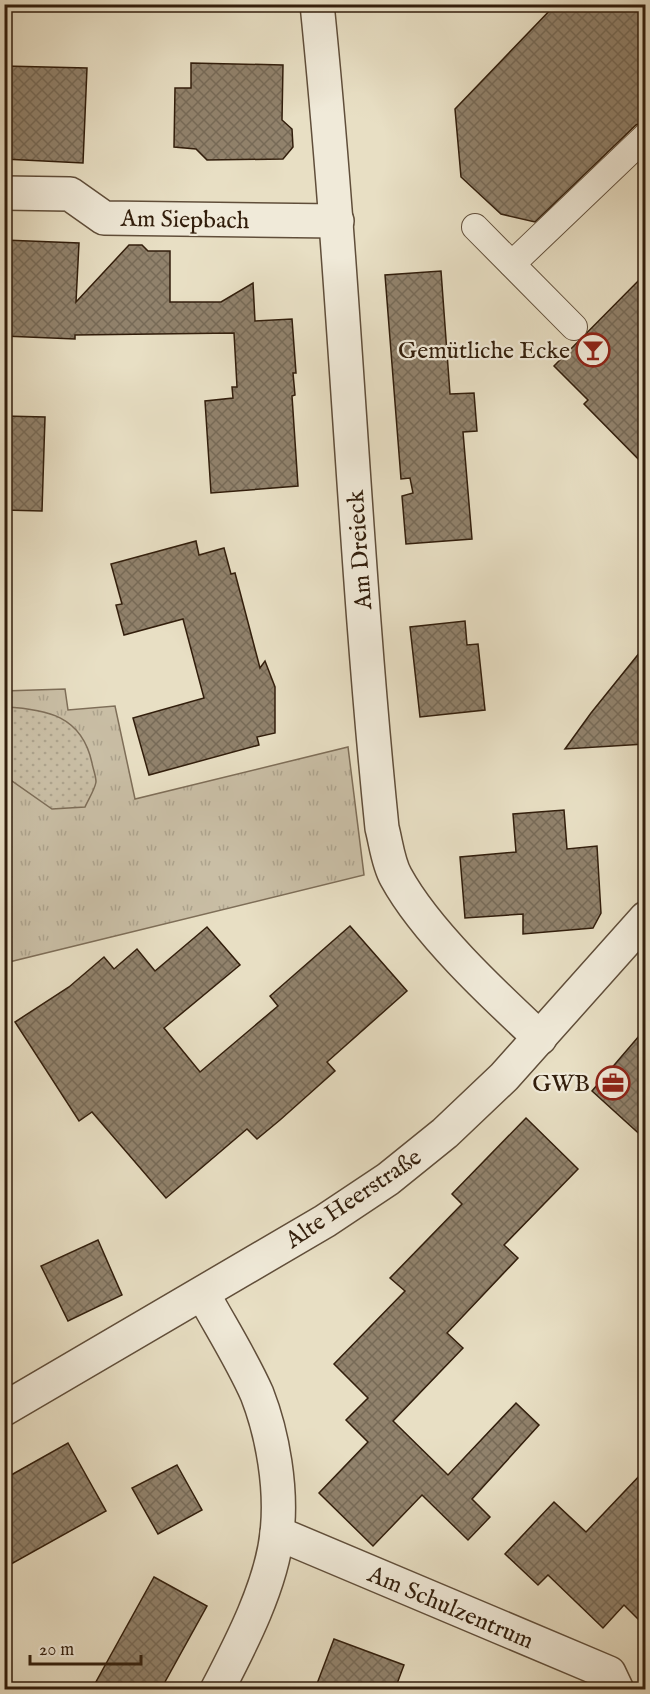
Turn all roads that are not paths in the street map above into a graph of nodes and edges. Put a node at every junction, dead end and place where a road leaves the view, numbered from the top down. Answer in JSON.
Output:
{"nodes":[{"id":1,"x":316,"y":4,"type":"edge"},
{"id":2,"x":645,"y":136,"type":"edge"},
{"id":3,"x":4,"y":193,"type":"edge"},
{"id":4,"x":337,"y":221,"type":"junction"},
{"id":5,"x":475,"y":227,"type":"dead end"},
{"id":6,"x":512,"y":264,"type":"junction"},
{"id":7,"x":574,"y":327,"type":"dead end"},
{"id":8,"x":645,"y":918,"type":"edge"},
{"id":9,"x":540,"y":1038,"type":"junction"},
{"id":10,"x":203,"y":1294,"type":"junction"},
{"id":11,"x":4,"y":1409,"type":"edge"},
{"id":12,"x":277,"y":1533,"type":"junction"},
{"id":13,"x":217,"y":1689,"type":"edge"},
{"id":14,"x":617,"y":1689,"type":"edge"}],
"edges":[{"from":1,"to":4,"type":"street","name":"Am Dreieck"},
{"from":2,"to":6,"type":"street"},
{"from":3,"to":4,"type":"street","name":"Am Siepbach"},
{"from":4,"to":9,"type":"street","name":"Am Dreieck"},
{"from":5,"to":6,"type":"street"},
{"from":6,"to":7,"type":"street"},
{"from":8,"to":9,"type":"street","name":"Alte Heerstraße"},
{"from":9,"to":10,"type":"street","name":"Alte Heerstraße"},
{"from":10,"to":11,"type":"street","name":"Alte Heerstraße"},
{"from":10,"to":12,"type":"street"},
{"from":12,"to":13,"type":"street"},
{"from":12,"to":14,"type":"street","name":"Am Schulzentrum"}]}
